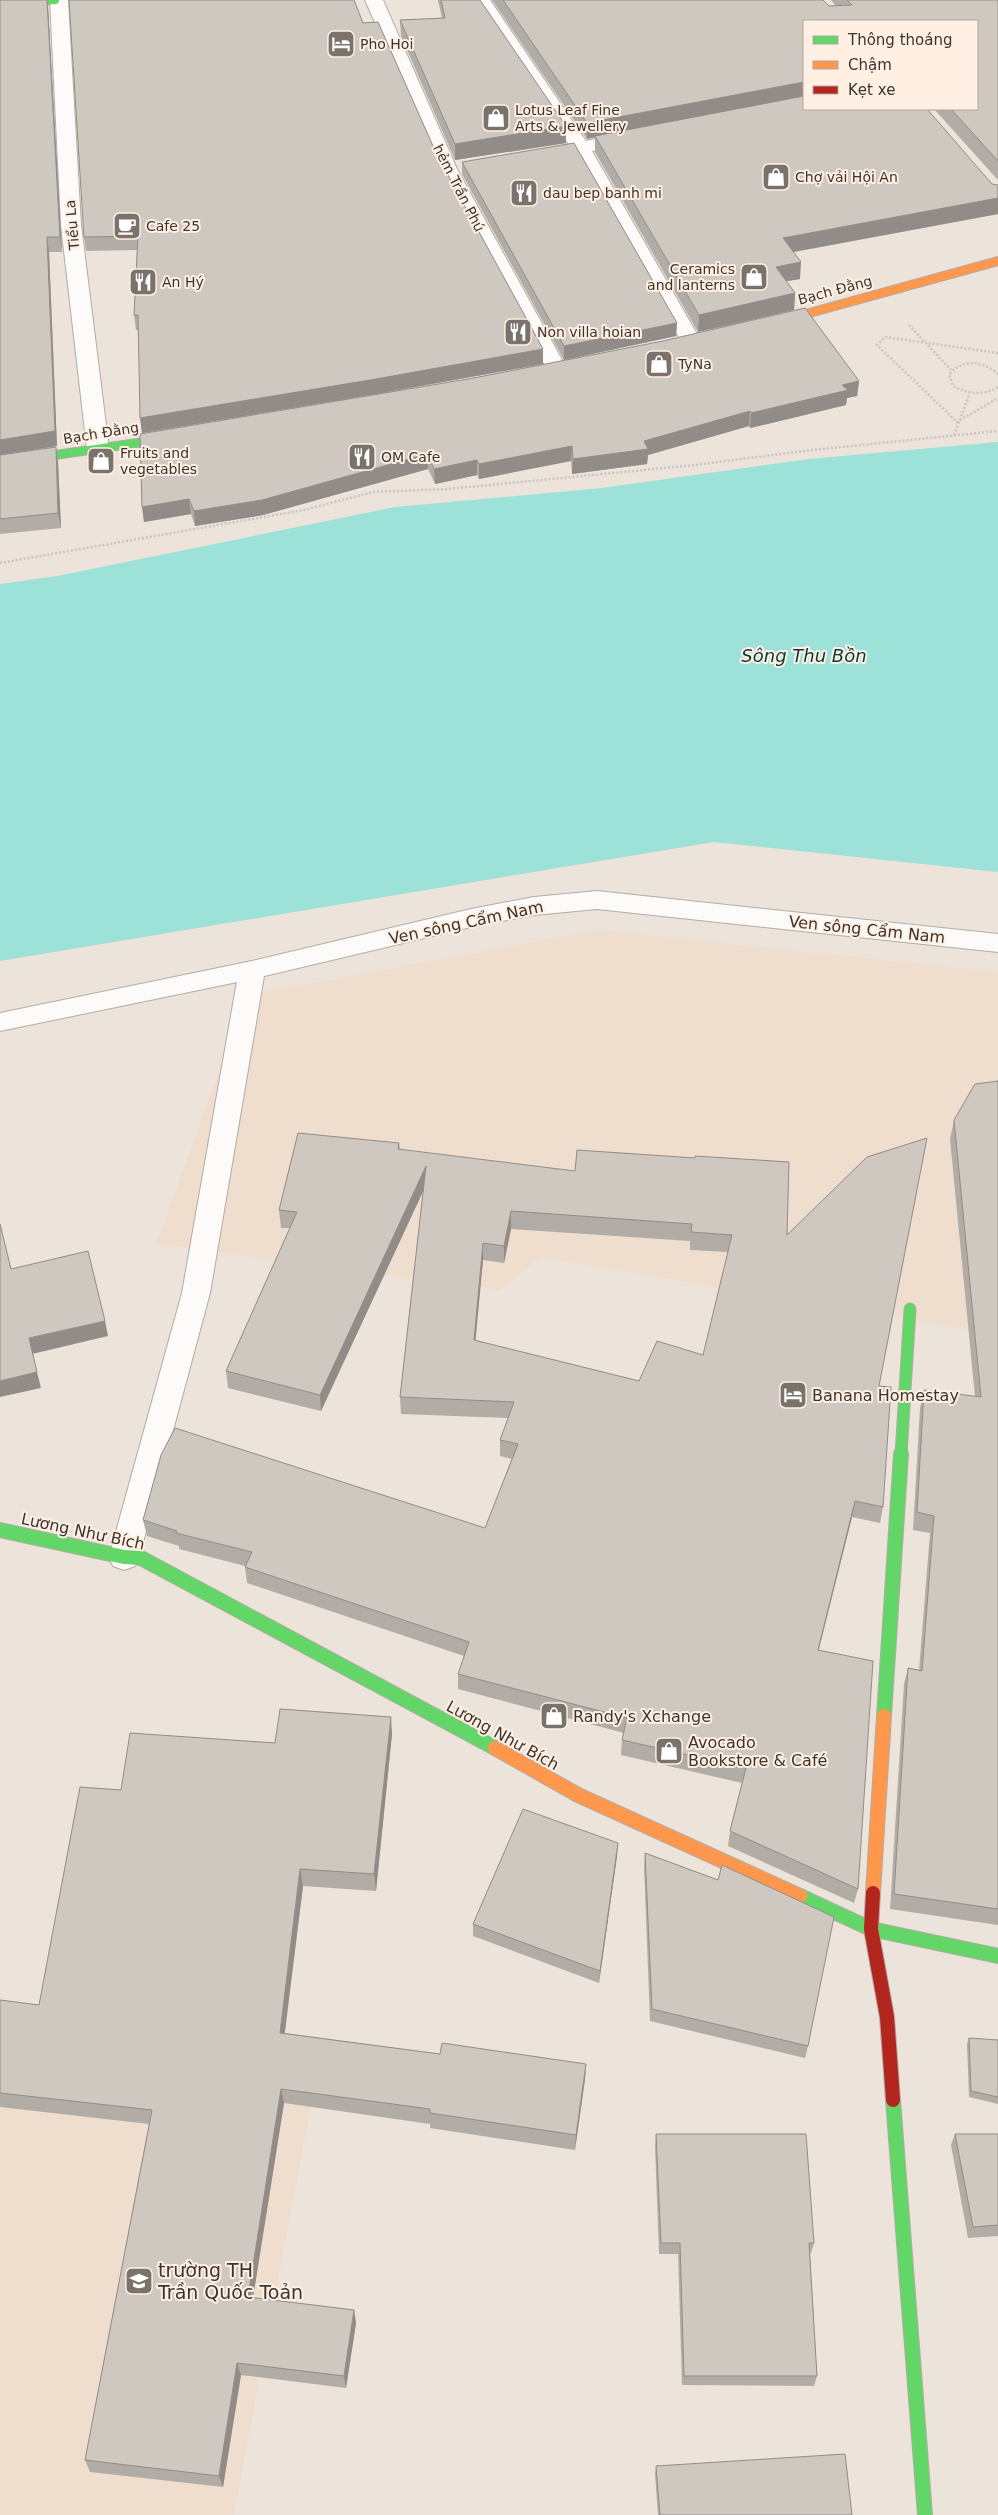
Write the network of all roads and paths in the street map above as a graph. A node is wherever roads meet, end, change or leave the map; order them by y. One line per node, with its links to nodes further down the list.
1 (54, 0): 5 (street)
2 (59, 0): 27 (street, Tiểu La)
3 (374, 0): 10 (street, hẻm Trần Phú)
4 (481, 0): 7 (street)
5 (0, 4)
6 (649, 135): 7 (street)
7 (581, 148): 8 (street); 14 (street)
8 (543, 154)
9 (467, 166): 10 (street)
10 (448, 170): 17 (street, hẻm Trần Phú)
11 (998, 261): 12 (street, Bạch Đằng)
12 (879, 294): 13 (street, Bạch Đằng); 15 (path)
13 (765, 325)
14 (691, 341)
15 (926, 344): 16 (path); 18 (path); 23 (path)
16 (998, 353)
17 (557, 369)
18 (951, 370): 19 (path); 21 (path)
19 (998, 372)
20 (998, 387): 21 (path)
21 (970, 393): 23 (path)
22 (998, 398): 23 (path)
23 (958, 422): 26 (path)
24 (998, 431): 26 (path)
25 (194, 434): 27 (street, Bạch Đằng)
26 (954, 435): 29 (path)
27 (98, 449): 28 (street, Bạch Đằng)
28 (0, 464)
29 (0, 563)
30 (998, 943): 31 (street, Ven sông Cẩm Nam)
31 (252, 970): 32 (street, Ven sông Cẩm Nam); 35 (street)
32 (0, 1022)
33 (910, 1310): 36 (street)
34 (0, 1530): 35 (street, Lương Như Bích)
35 (124, 1557): 36 (street, Lương Như Bích)
36 (871, 1929): 37 (street, Lương Như Bích); 38 (street)
37 (998, 1956)
38 (925, 2515)

